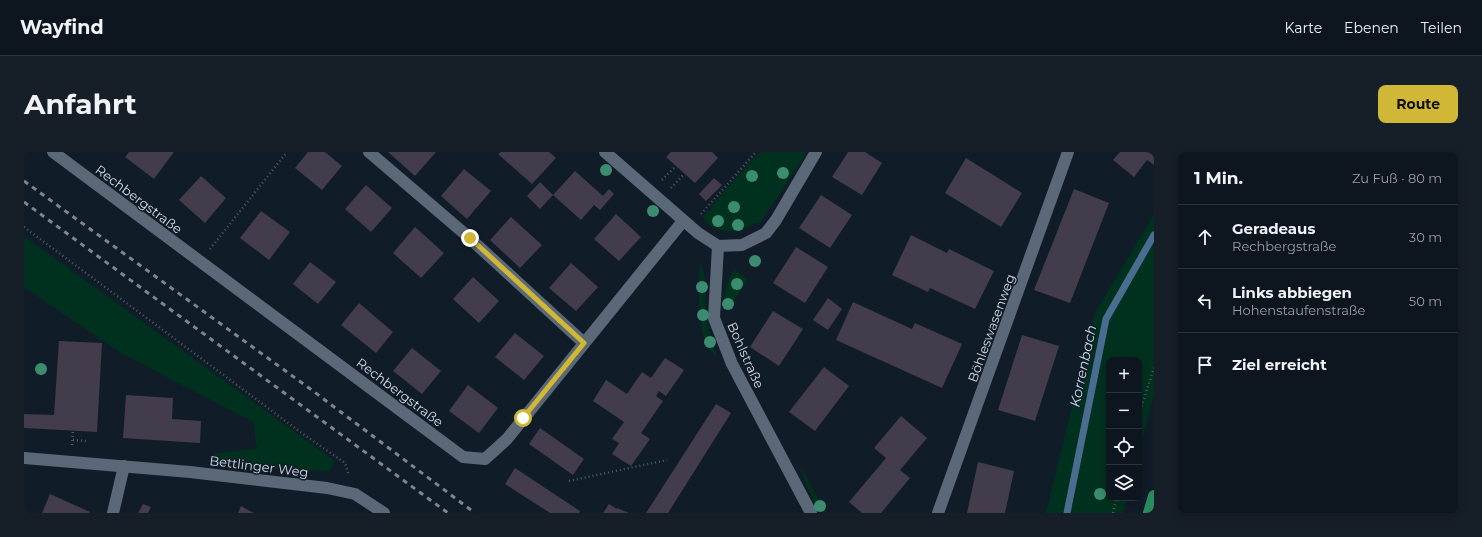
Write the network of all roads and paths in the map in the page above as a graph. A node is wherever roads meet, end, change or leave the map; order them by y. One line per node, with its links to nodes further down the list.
1 (53, 152): 12 (street, Rechbergstraße)
2 (287, 152): 12 (path)
3 (369, 152): 13 (street)
4 (605, 152): 9 (street)
5 (756, 152): 8 (path)
6 (816, 152): 11 (street)
7 (1068, 152): 28 (street, Böhleswasenweg)
8 (698, 217)
9 (683, 221): 11 (street); 13 (street, Rechbergstraße)
10 (24, 227): 22 (path)
11 (718, 246): 27 (street, Bohlstraße)
12 (200, 262): 13 (street, Rechbergstraße)
13 (584, 343)
14 (1154, 368): 15 (path)
15 (1142, 405)
16 (73, 430): 17 (path)
17 (86, 441)
18 (24, 458): 20 (street, Bettlinger Weg)
19 (667, 460): 21 (path)
20 (124, 466): 22 (street, Bettlinger Weg); 25 (street)
21 (568, 481)
22 (355, 494): 26 (street, Bettlinger Weg)
23 (1154, 496): 30 (main road)
24 (1116, 501): 29 (path)
25 (113, 513)
26 (384, 513)
27 (811, 513)
28 (938, 513)
29 (1113, 513)
30 (1149, 513)

